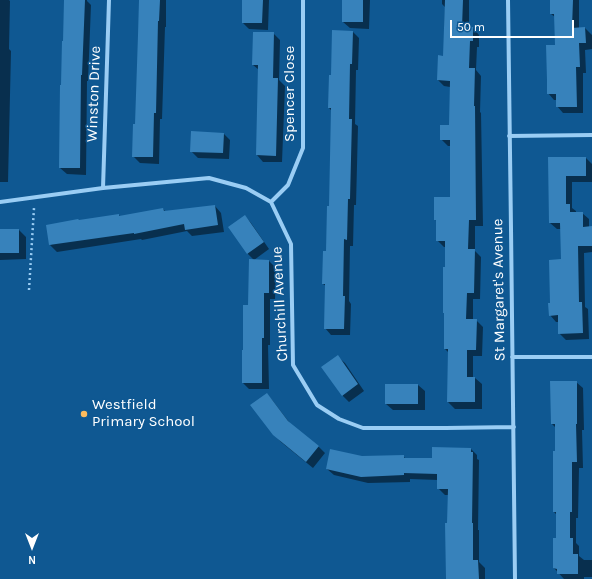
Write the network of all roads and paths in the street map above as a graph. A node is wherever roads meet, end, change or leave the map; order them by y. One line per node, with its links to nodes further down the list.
1 (109, 0): 6 (street, Winston Drive)
2 (303, 0): 9 (street, Spencer Close)
3 (508, 0): 5 (street, St Margaret's Avenue)
4 (592, 135): 5 (street)
5 (509, 136): 11 (street, St Margaret's Avenue)
6 (103, 188): 7 (street); 9 (street)
7 (35, 197): 8 (street); 10 (path)
8 (0, 202)
9 (271, 202): 13 (street, Churchill Avenue)
10 (30, 290)
11 (512, 357): 12 (street); 13 (street, St Margaret's Avenue)
12 (592, 357)
13 (514, 427): 14 (street, St Margaret's Avenue)
14 (515, 579)

